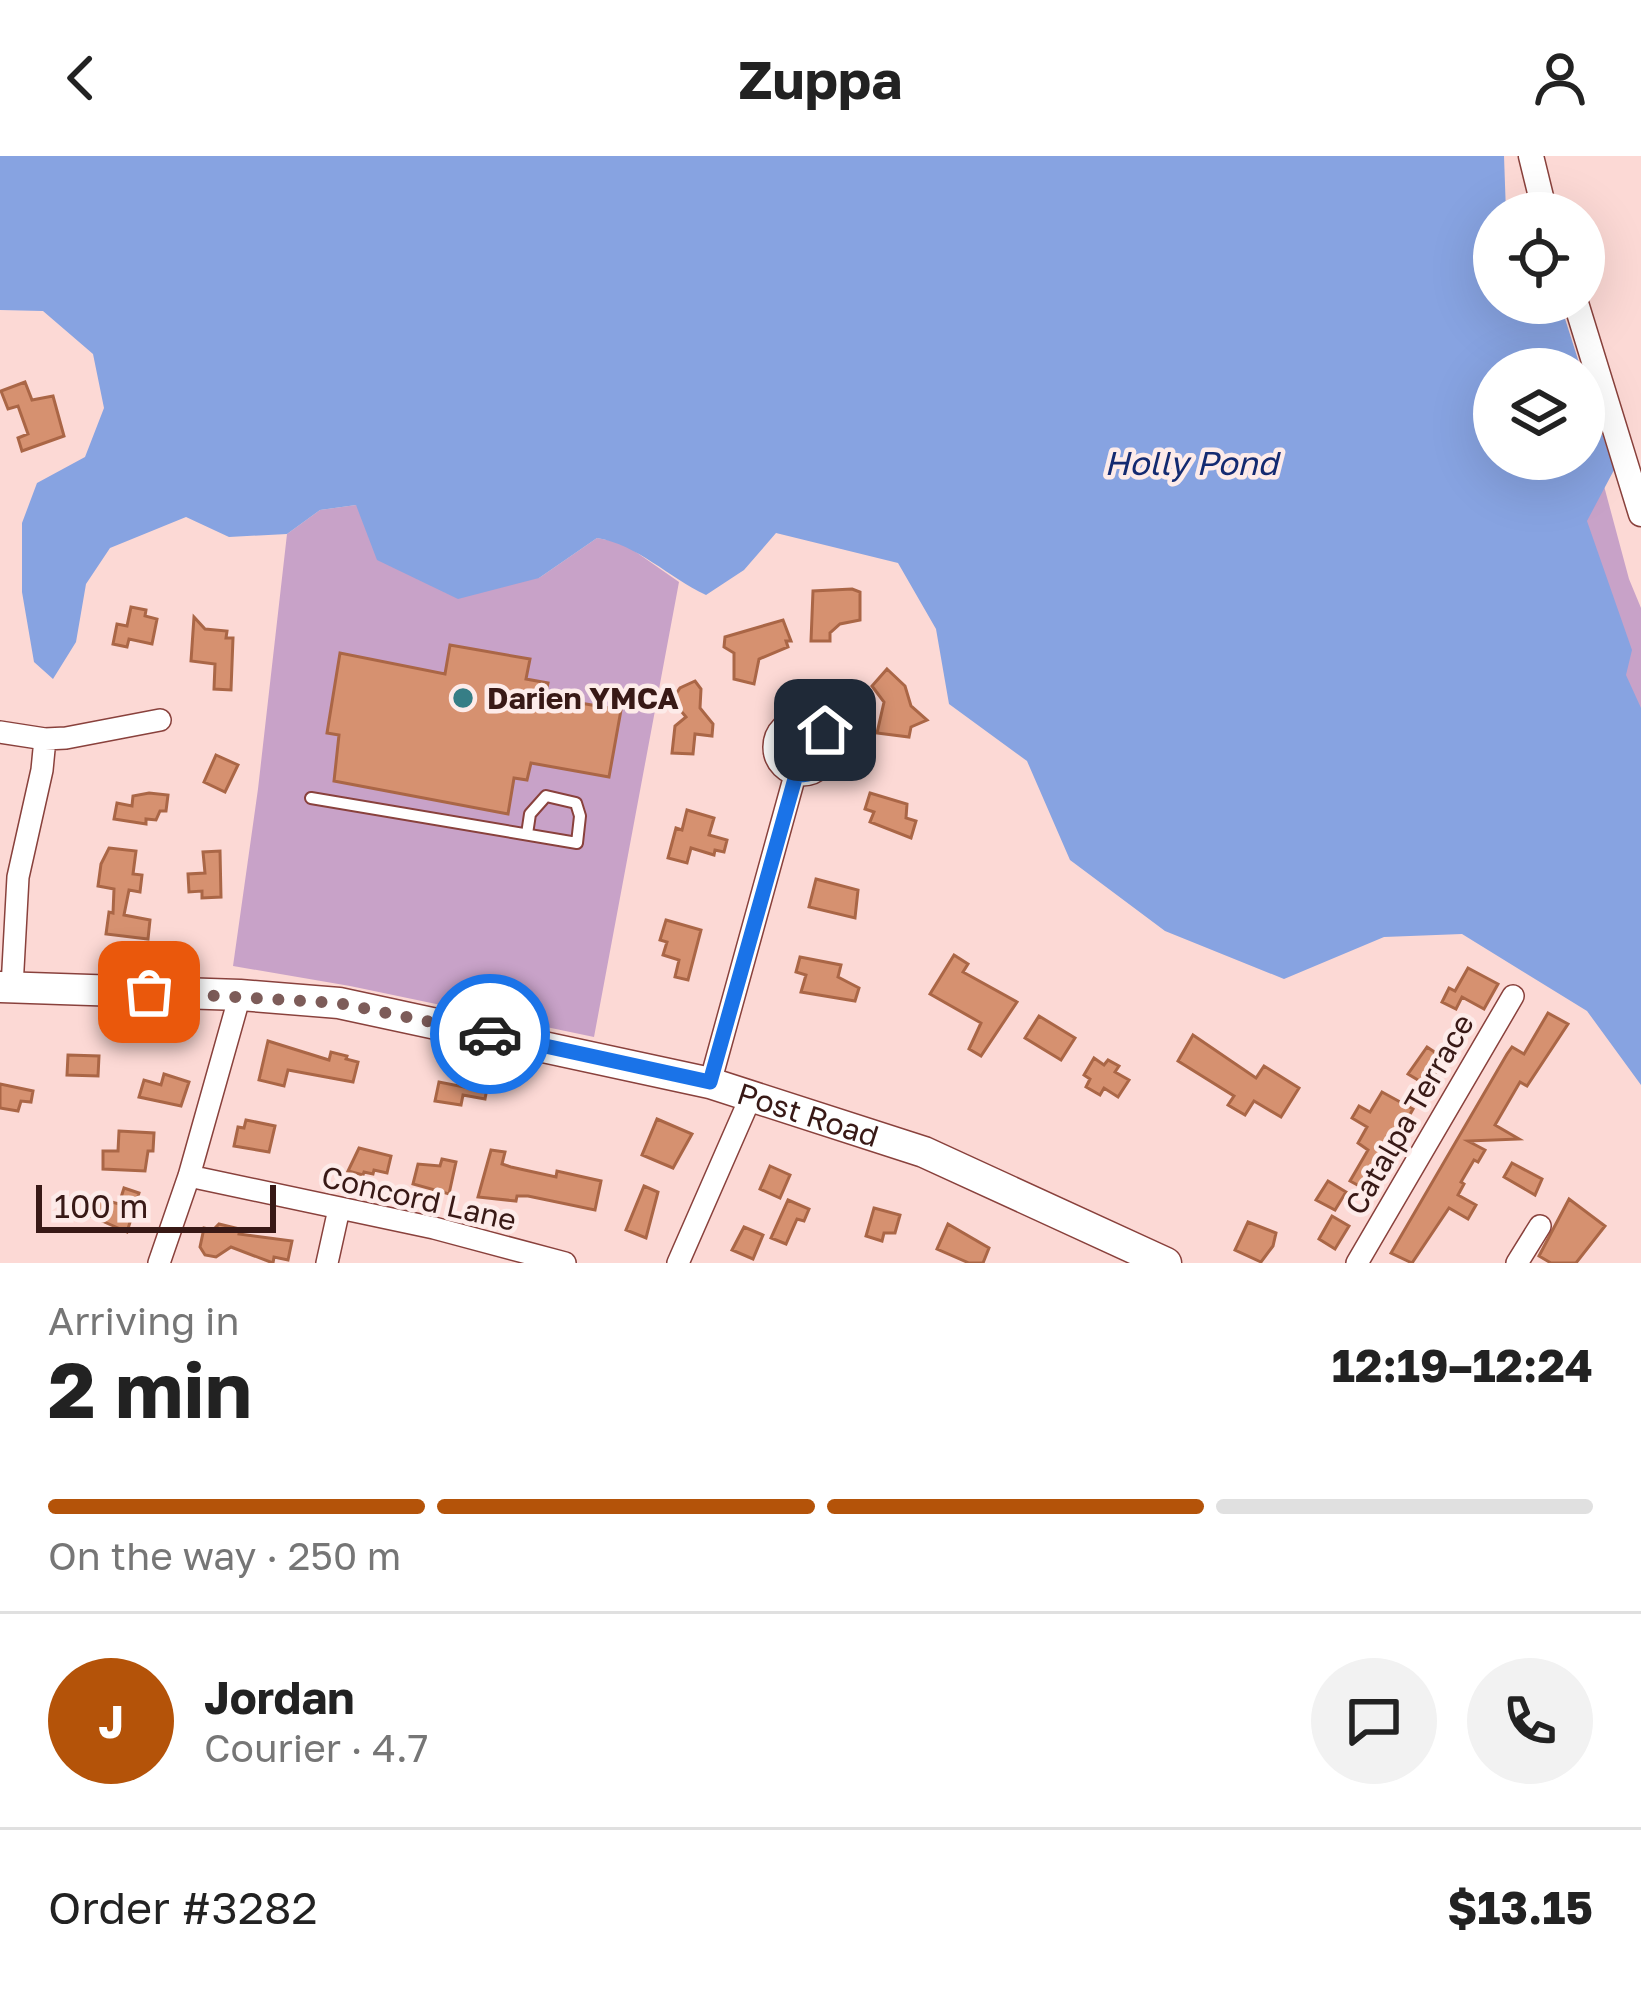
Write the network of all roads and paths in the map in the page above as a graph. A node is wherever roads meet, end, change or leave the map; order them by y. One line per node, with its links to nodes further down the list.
1 (1531, 156): 2 (street)
2 (1540, 192)
3 (1582, 324): 4 (street)
4 (1641, 514)
5 (160, 719): 7 (street)
6 (0, 732): 7 (street)
7 (45, 739): 11 (street)
8 (796, 775): 14 (street)
9 (311, 799): 10 (lane)
10 (527, 834): 10 (lane)
11 (6, 987): 12 (main road, Post Road)
12 (240, 995): 14 (main road, Post Road); 16 (street)
13 (1513, 996): 24 (street, Catalpa Terrace)
14 (710, 1082): 15 (main road, Post Road)
15 (752, 1094): 22 (street); 23 (main road, Post Road)
16 (189, 1176): 17 (street, Concord Lane); 19 (street)
17 (340, 1209): 20 (street); 21 (street, Concord Lane)
18 (1540, 1226): 25 (street)
19 (159, 1263)
20 (327, 1263)
21 (565, 1263)
22 (679, 1263)
23 (1166, 1263)
24 (1358, 1263)
25 (1517, 1263)

